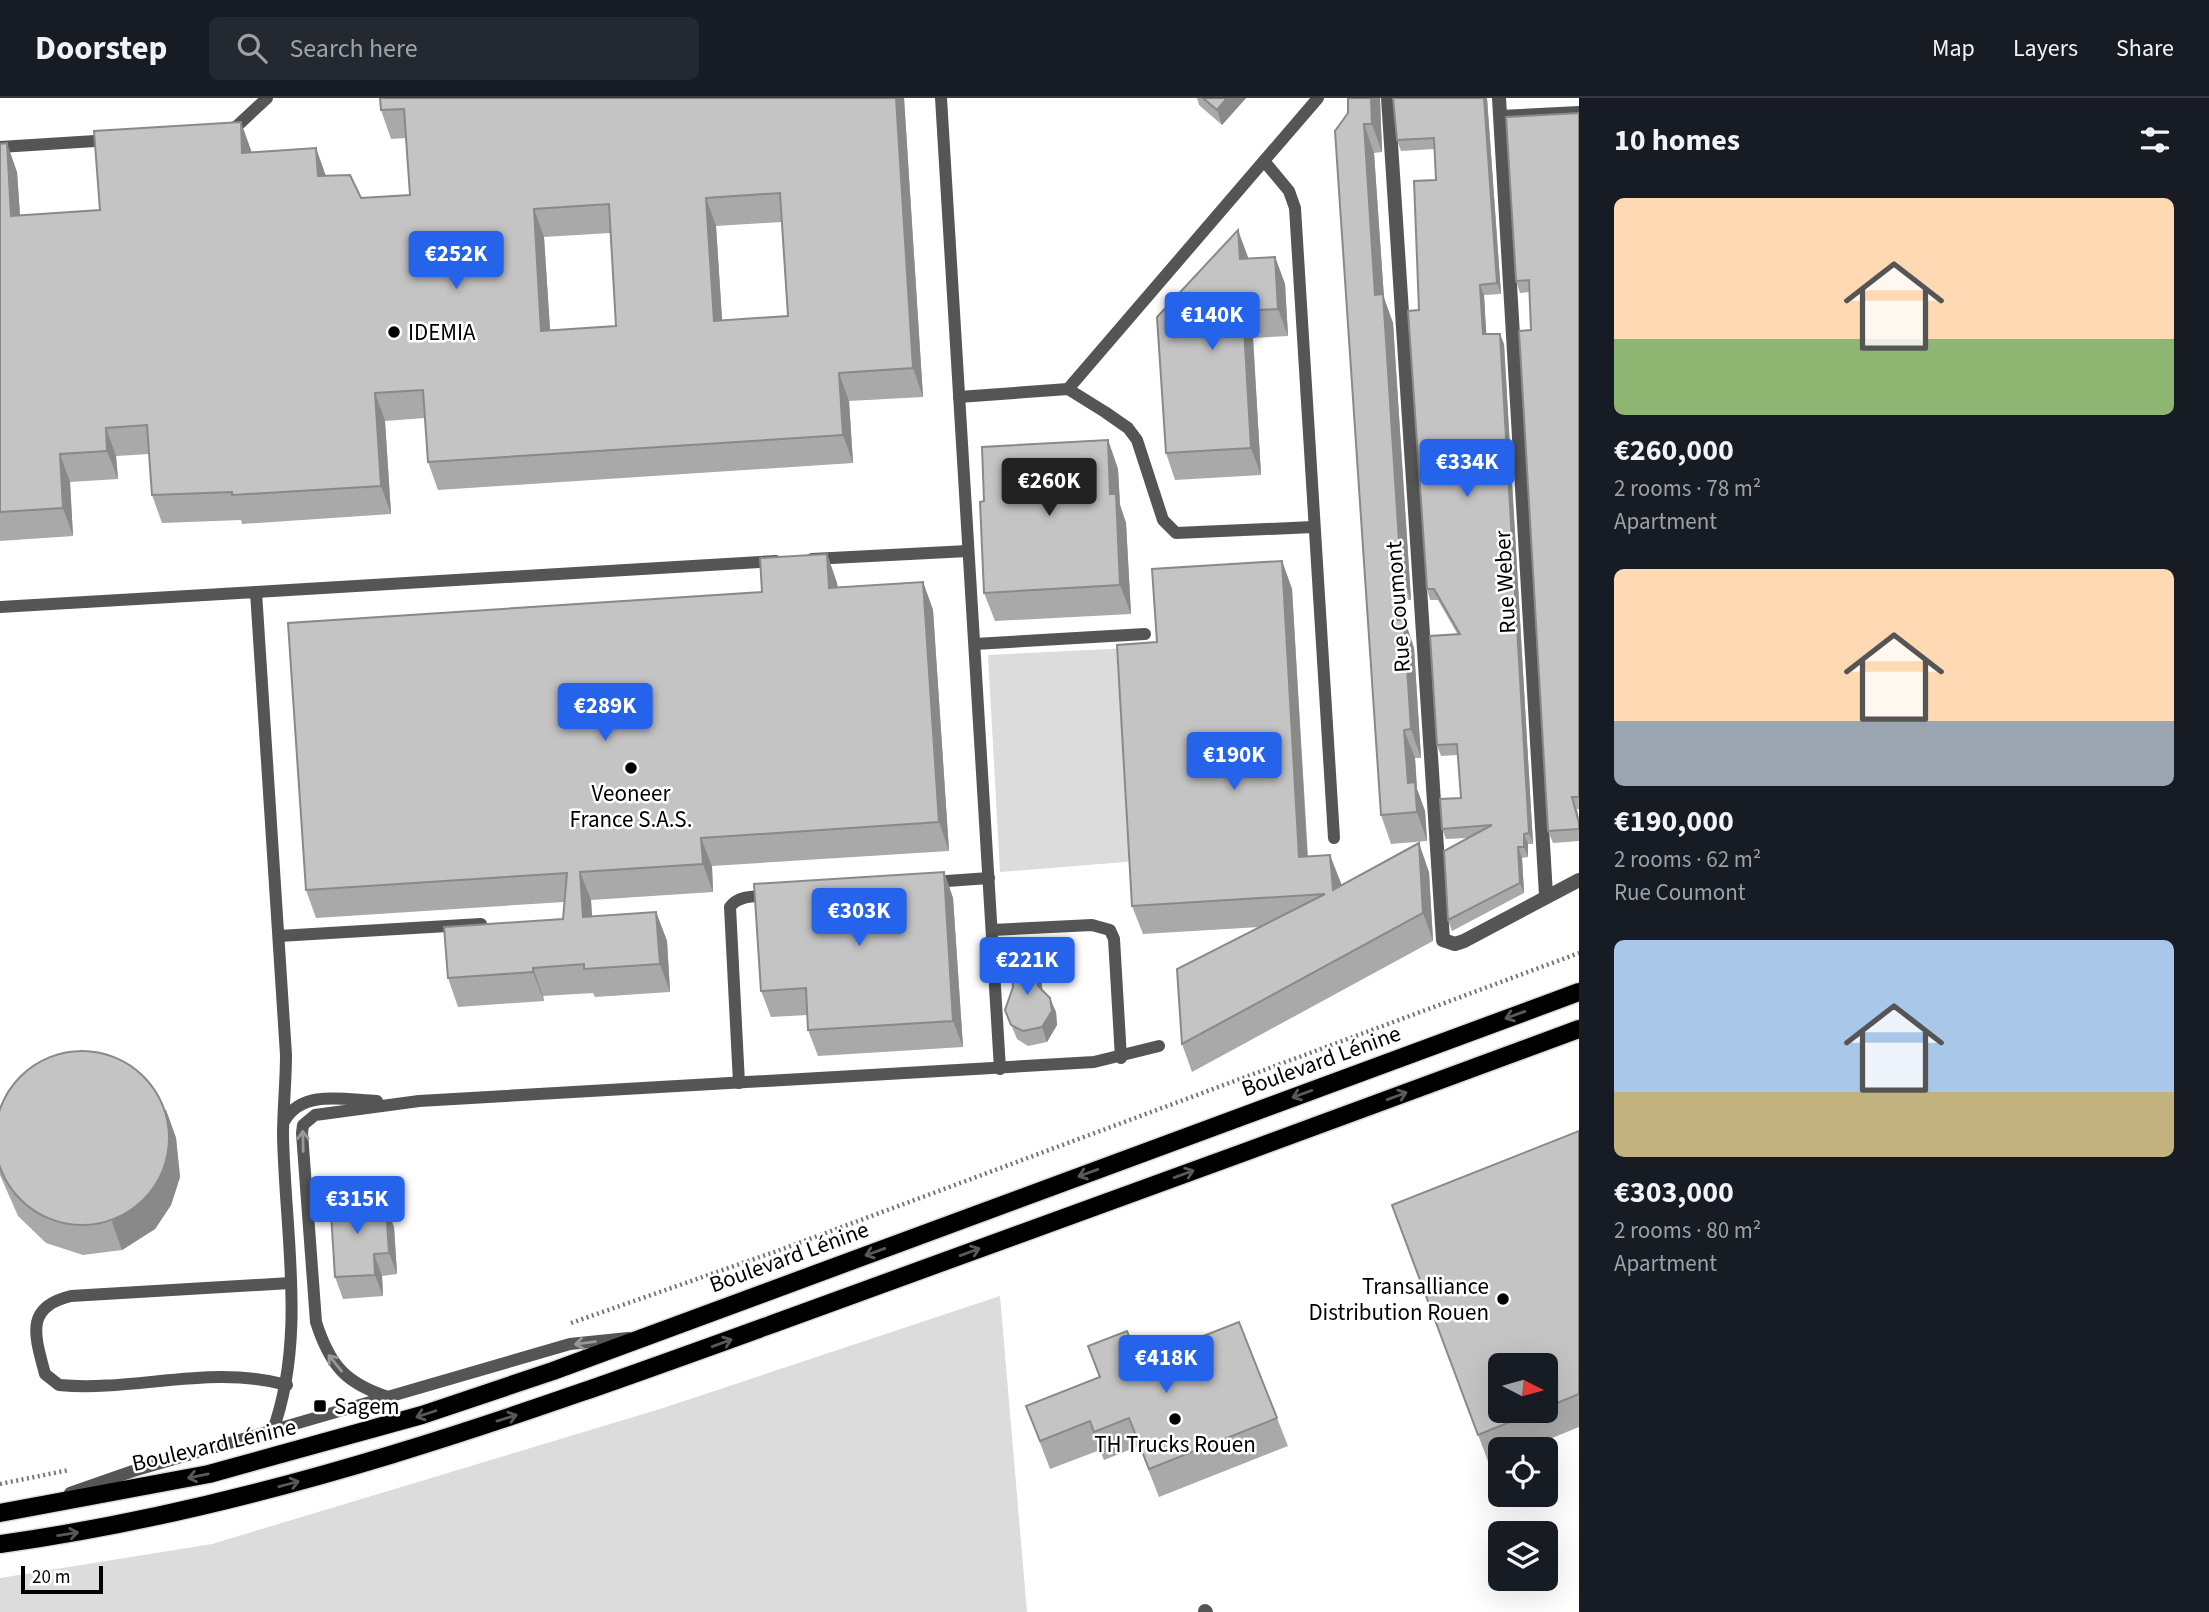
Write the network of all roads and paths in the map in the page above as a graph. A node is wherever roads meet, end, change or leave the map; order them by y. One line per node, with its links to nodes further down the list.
1 (267, 98): 8 (lane)
2 (941, 98): 13 (lane)
3 (1318, 98): 11 (lane)
4 (1388, 98): 25 (street, Rue Coumont)
5 (1499, 98): 7 (street, Rue Weber)
6 (1579, 112): 7 (lane)
7 (1500, 116): 25 (street, Rue Weber)
8 (207, 134)
9 (124, 139): 10 (lane)
10 (0, 147)
11 (1264, 161): 12 (lane); 14 (lane)
12 (1069, 390): 13 (lane); 14 (lane)
13 (959, 397): 15 (lane)
14 (1313, 527): 20 (lane)
15 (968, 551): 16 (lane); 19 (lane)
16 (256, 592): 17 (lane); 28 (lane)
17 (0, 607)
18 (1146, 634): 19 (lane)
19 (975, 644): 21 (lane)
20 (1334, 838)
21 (989, 878): 23 (lane); 27 (lane)
22 (1579, 880): 25 (street)
23 (921, 883)
24 (786, 894): 35 (lane)
25 (1546, 895)
26 (489, 924): 28 (lane)
27 (992, 930): 33 (lane); 34 (lane)
28 (279, 936): 37 (lane)
29 (1579, 953): 39 (path)
30 (1579, 992): 40 (main road, Boulevard Lénine, one-way to 40)
31 (1579, 1029): 48 (main road, one-way to 31)
32 (1159, 1046): 33 (lane)
33 (1121, 1058): 34 (lane)
34 (1000, 1069): 35 (lane)
35 (739, 1083): 36 (lane)
36 (409, 1102): 37 (lane); 42 (lane, one-way to 36)
37 (285, 1120): 38 (lane)
38 (290, 1283): 41 (lane); 41 (lane)
39 (566, 1325)
40 (652, 1335): 42 (lane, one-way to 42); 46 (main road, Boulevard Lénine, one-way to 46)
41 (287, 1385): 43 (lane)
42 (391, 1398): 43 (lane)
43 (272, 1433): 46 (lane)
44 (81, 1467): 45 (path)
45 (0, 1484)
46 (25, 1509): 47 (main road, Boulevard Lénine)
47 (0, 1513)
48 (0, 1544)

